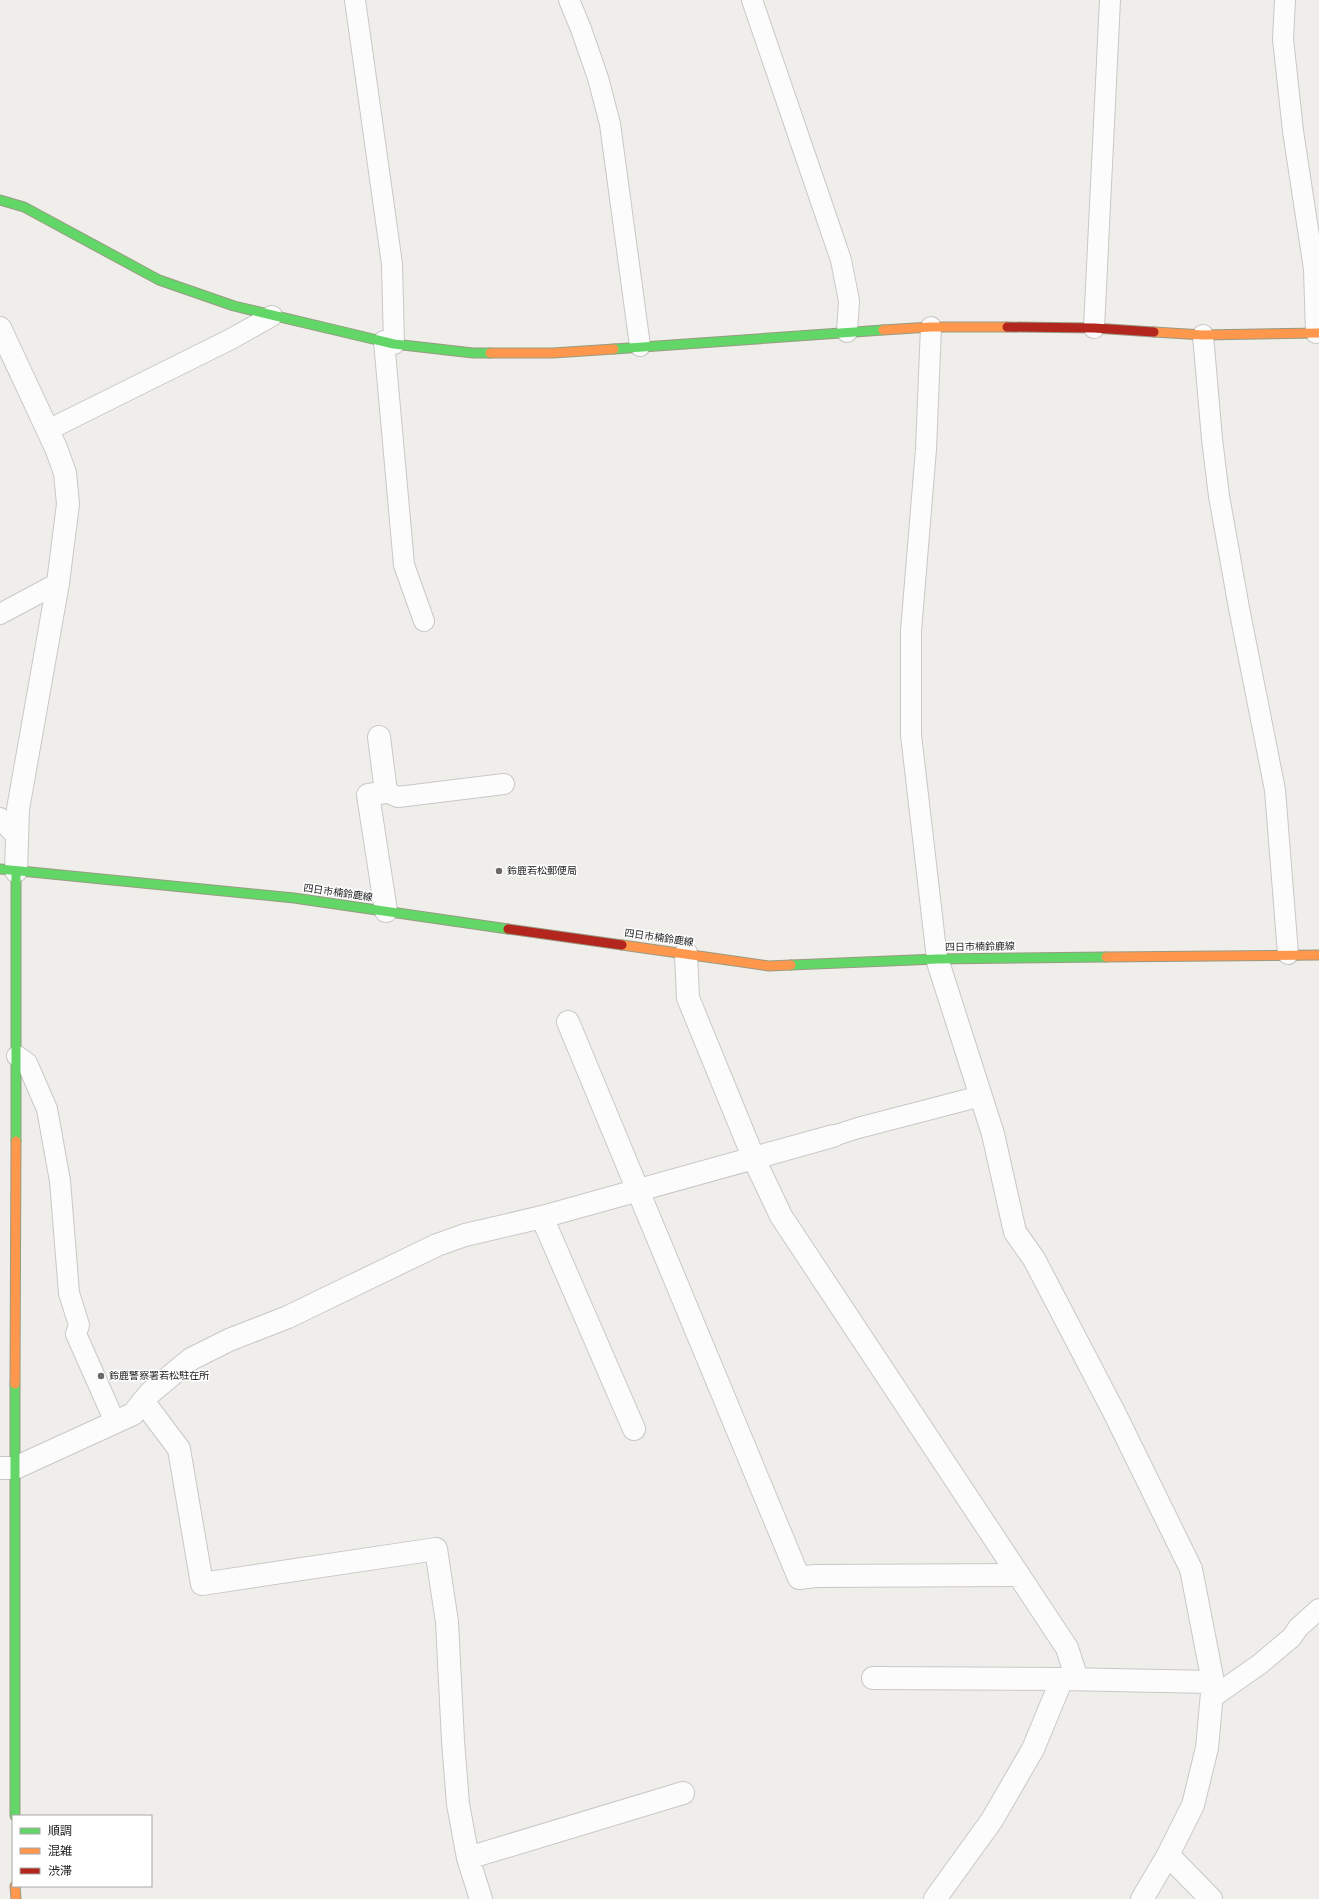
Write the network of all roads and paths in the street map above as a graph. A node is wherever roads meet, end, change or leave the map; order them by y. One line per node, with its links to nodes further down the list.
1 (355, 0): 14 (lane)
2 (569, 0): 15 (lane)
3 (752, 0): 11 (lane)
4 (1110, 0): 10 (lane)
5 (1286, 0): 12 (lane)
6 (0, 200): 7 (main road)
7 (272, 316): 14 (main road); 16 (lane)
8 (0, 328): 16 (street)
9 (931, 328): 10 (main road); 11 (main road); 30 (lane)
10 (1094, 328): 13 (main road)
11 (847, 332): 15 (main road)
12 (1318, 333): 13 (main road)
13 (1203, 335): 28 (lane)
14 (389, 342): 15 (main road); 19 (lane)
15 (640, 346)
16 (48, 430): 17 (street)
17 (58, 583): 18 (lane); 24 (street)
18 (0, 614)
19 (424, 620)
20 (379, 737): 22 (street)
21 (504, 784): 22 (lane)
22 (386, 792): 26 (street)
23 (0, 818): 24 (lane)
24 (18, 838): 25 (street)
25 (8, 870): 26 (main road, 四日市楠鈴鹿線); 32 (main road)
26 (386, 911): 27 (main road, 四日市楠鈴鹿線)
27 (686, 953): 30 (main road, 四日市楠鈴鹿線); 35 (street)
28 (1288, 954): 29 (main road, 四日市楠鈴鹿線); 30 (main road, 四日市楠鈴鹿線)
29 (1319, 955)
30 (937, 959): 33 (street)
31 (568, 1022): 36 (street)
32 (17, 1056): 39 (lane); 41 (main road)
33 (981, 1096): 34 (lane); 46 (street)
34 (833, 1136): 35 (street)
35 (754, 1159): 36 (street); 42 (street)
36 (638, 1190): 37 (street); 42 (street)
37 (542, 1217): 38 (street); 40 (street)
38 (143, 1401): 39 (street); 50 (street)
39 (115, 1422): 41 (street)
40 (634, 1429)
41 (7, 1468): 48 (main road)
42 (1019, 1574): 45 (street)
43 (1319, 1609): 46 (lane)
44 (873, 1678): 45 (street)
45 (1070, 1679): 46 (street); 54 (street)
46 (1213, 1690): 49 (street)
47 (683, 1793): 50 (street)
48 (15, 1815)
49 (1168, 1855): 55 (street); 56 (street)
50 (468, 1858): 53 (street)
51 (15, 1887): 52 (main road)
52 (16, 1899)
53 (481, 1899)
54 (935, 1899)
55 (1142, 1899)
56 (1211, 1899)

